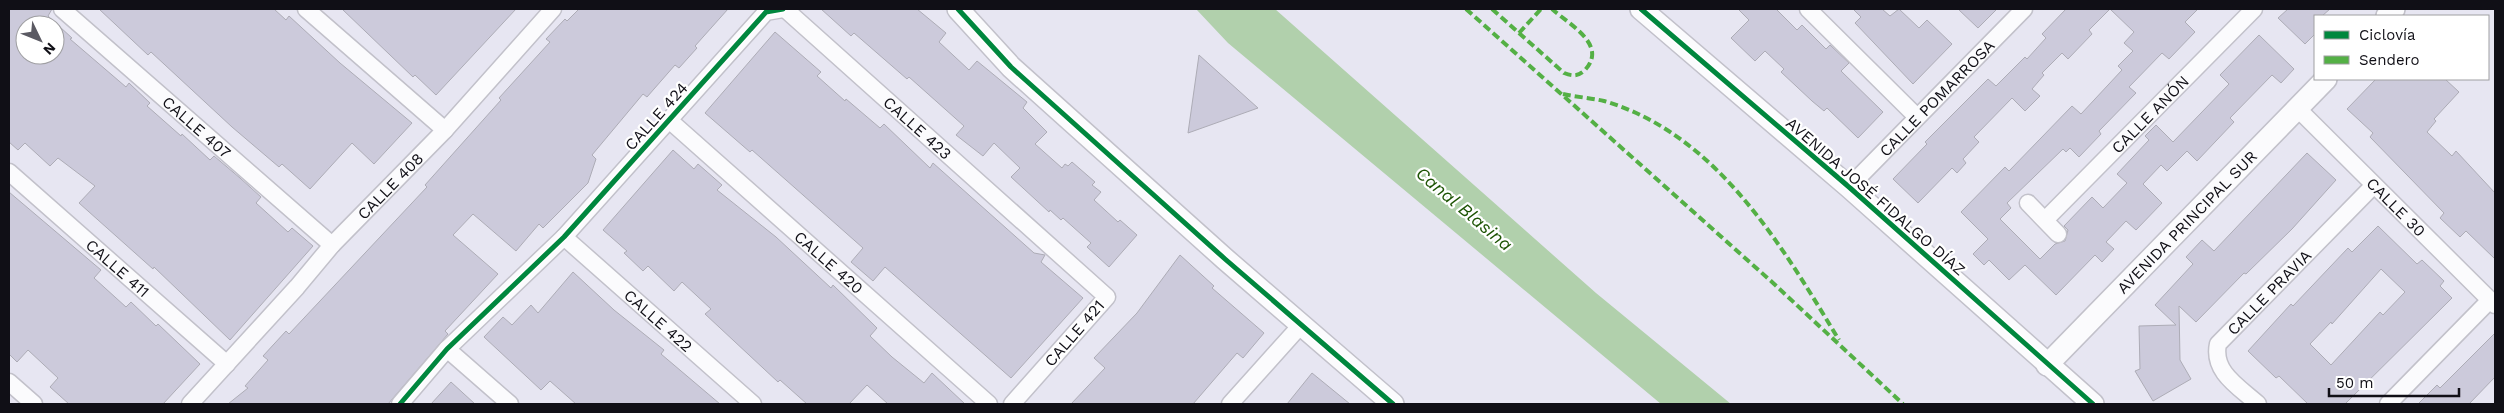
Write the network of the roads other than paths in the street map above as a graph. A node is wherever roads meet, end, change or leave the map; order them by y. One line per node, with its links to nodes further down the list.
1 (62, 9): 23 (street, CALLE 407)
2 (306, 9): 15 (street)
3 (784, 9): 10 (street, CALLE 423); 24 (street, CALLE 423)
4 (958, 9): 26 (street)
5 (1641, 9): 18 (street, AVENIDA JOSÉ FIDALGO DÍAZ)
6 (1808, 9): 13 (street)
7 (2024, 9): 13 (street, CALLE POMARROSA)
8 (2254, 9): 20 (street, CALLE ANÓN)
9 (548, 11): 15 (street, CALLE 408)
10 (766, 12): 14 (street, CALLE 424)
11 (2325, 80): 12 (street, AVENIDA PRINCIPAL SUR)
12 (2297, 108): 17 (street, CALLE 30); 29 (street, AVENIDA PRINCIPAL SUR)
13 (1916, 116): 18 (street, CALLE POMARROSA)
14 (669, 120): 22 (street, CALLE 424); 36 (street, CALLE 420)
15 (445, 130): 23 (street, CALLE 408)
16 (9, 172): 28 (street, CALLE 411)
17 (2374, 184): 25 (street, CALLE 30); 41 (street, CALLE PRAVIA)
18 (1849, 187): 29 (street, AVENIDA JOSÉ FIDALGO DÍAZ)
19 (2028, 203): 20 (street)
20 (2045, 220): 21 (street)
21 (2058, 234)
22 (564, 237): 27 (street, CALLE 424); 35 (street, CALLE 422)
23 (332, 245): 28 (street, CALLE 408)
24 (1050, 247): 37 (street, CALLE 421)
25 (2493, 303): 42 (street)
26 (1301, 325): 38 (street); 39 (street)
27 (448, 349): 33 (street, CALLE 424); 34 (street)
28 (227, 364): 32 (street, CALLE 408)
29 (2047, 365): 40 (street, AVENIDA JOSÉ FIDALGO DÍAZ)
30 (9, 382): 31 (street)
31 (34, 404)
32 (190, 404)
33 (400, 404)
34 (510, 404)
35 (753, 404)
36 (989, 404)
37 (1012, 404)
38 (1230, 404)
39 (1393, 404)
40 (2093, 404)
41 (2258, 404)
42 (2388, 404)

